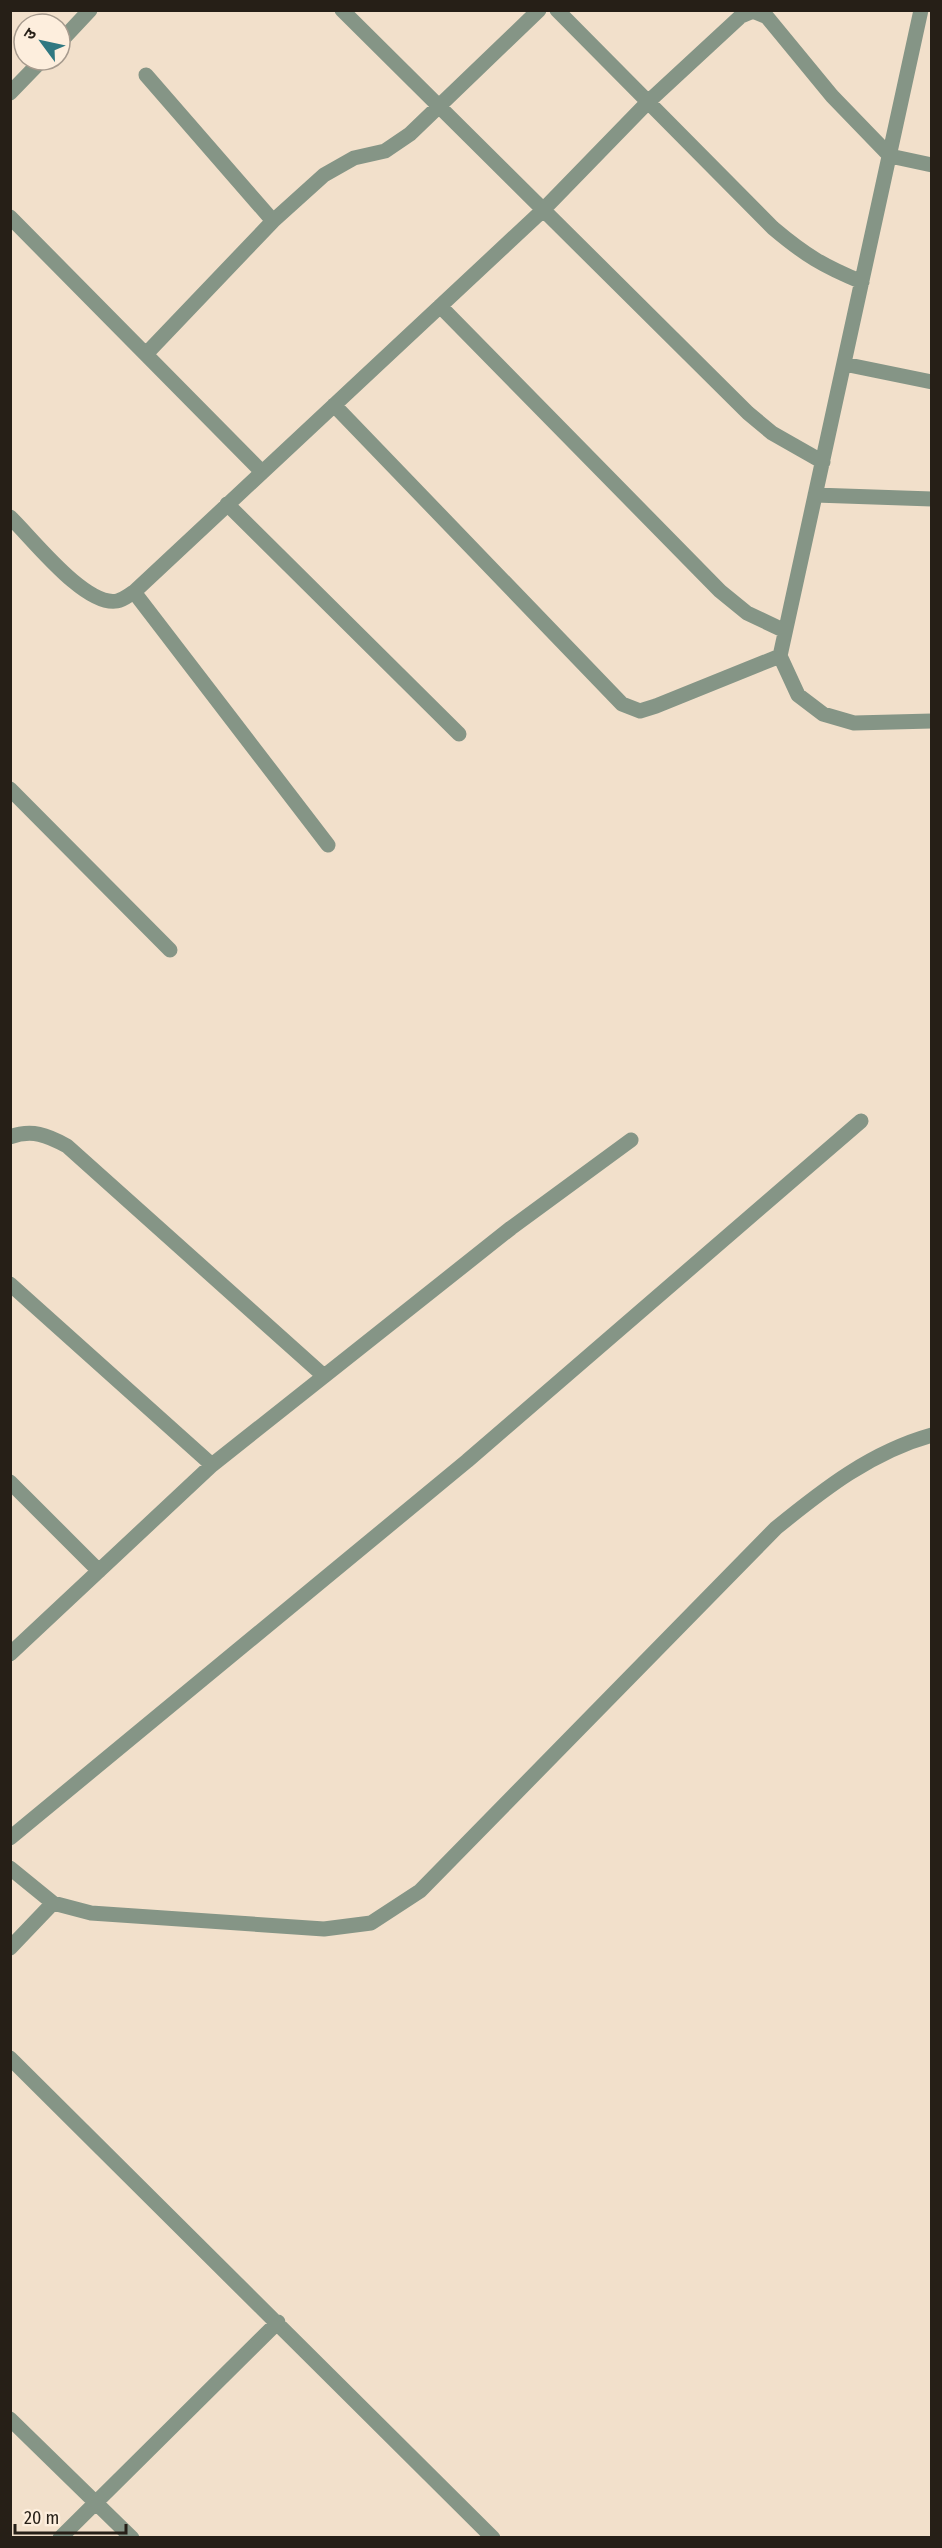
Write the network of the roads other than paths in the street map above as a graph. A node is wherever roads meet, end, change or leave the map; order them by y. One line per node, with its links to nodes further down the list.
1 (90, 10): 6 (street)
2 (342, 10): 11 (street)
3 (539, 10): 11 (street)
4 (557, 10): 10 (street)
5 (921, 10): 12 (street)
6 (72, 29)
7 (30, 72): 9 (street)
8 (146, 75): 16 (street)
9 (10, 93)
10 (648, 102): 12 (street); 14 (street); 17 (street)
11 (439, 108): 14 (street); 16 (street)
12 (890, 156): 13 (street); 17 (street)
13 (932, 165)
14 (542, 211): 18 (street); 23 (street)
15 (10, 217): 19 (street)
16 (273, 221): 19 (street)
17 (862, 282): 20 (street)
18 (440, 306): 22 (street); 30 (street)
19 (146, 354): 24 (street)
20 (844, 364): 21 (street); 23 (street)
21 (932, 382)
22 (334, 405): 24 (street); 31 (street)
23 (823, 462): 25 (street)
24 (262, 472): 27 (street)
25 (815, 495): 26 (street); 30 (street)
26 (932, 499)
27 (227, 504): 29 (street); 33 (street)
28 (10, 516): 29 (street)
29 (134, 592): 35 (street)
30 (785, 631): 31 (street)
31 (780, 656): 32 (street)
32 (932, 721)
33 (459, 734)
34 (10, 789): 36 (street)
35 (328, 845)
36 (170, 950)
37 (861, 1121): 47 (street)
38 (10, 1137): 41 (street)
39 (631, 1140): 41 (street)
40 (10, 1284): 43 (street)
41 (324, 1376): 43 (street)
42 (932, 1435): 49 (street)
43 (212, 1465): 45 (street)
44 (10, 1482): 45 (street)
45 (99, 1570): 46 (street)
46 (10, 1654)
47 (10, 1838)
48 (10, 1868): 49 (street)
49 (53, 1903): 50 (street)
50 (10, 1948)
51 (10, 2058): 52 (street)
52 (278, 2322): 54 (street); 57 (street)
53 (10, 2419): 54 (street)
54 (96, 2502): 55 (street); 56 (street)
55 (60, 2538)
56 (132, 2538)
57 (493, 2538)

